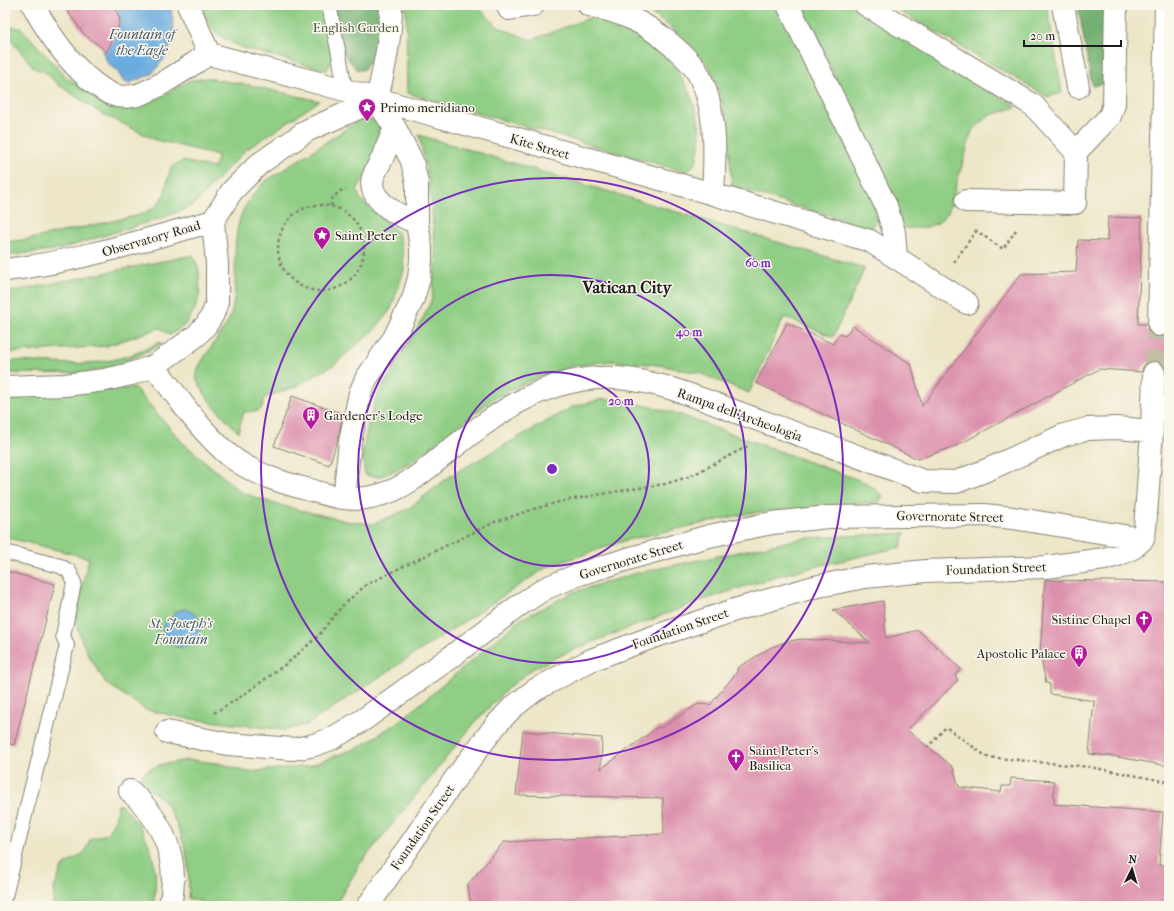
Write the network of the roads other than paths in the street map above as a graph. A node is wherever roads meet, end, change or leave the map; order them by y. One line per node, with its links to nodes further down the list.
1 (33, 5): 13 (street)
2 (188, 5): 13 (street)
3 (329, 5): 15 (lane)
4 (391, 5): 16 (street)
5 (533, 5): 12 (street)
6 (589, 5): 19 (street)
7 (788, 5): 23 (street)
8 (866, 5): 18 (street)
9 (1063, 5): 14 (street)
10 (1116, 5): 18 (street)
11 (1166, 5): 26 (street)
12 (509, 9)
13 (210, 54): 15 (street, Kite Street)
14 (1078, 87)
15 (345, 90): 16 (street, Kite Street)
16 (377, 100): 17 (street); 19 (street, Kite Street); 21 (street)
17 (395, 128): 22 (street); 22 (street)
18 (1076, 152): 20 (street)
19 (713, 194): 23 (street, Kite Street)
20 (966, 201)
21 (213, 221): 24 (street, Observatory Road); 27 (street, Observatory Road)
22 (417, 224): 31 (street)
23 (896, 257): 25 (street, Kite Street)
24 (5, 270)
25 (967, 303)
26 (1159, 324)
27 (154, 366): 29 (street, Observatory Road); 31 (street, Rampa dell'Archeologia)
28 (1154, 373): 30 (street)
29 (5, 387)
30 (1152, 431): 31 (street, Rampa dell'Archeologia); 32 (street)
31 (344, 498)
32 (1143, 539): 34 (street, Governorate Street); 38 (street, Foundation Street)
33 (5, 552): 36 (lane)
34 (177, 734)
35 (130, 791): 37 (street)
36 (5, 896)
37 (170, 906)
38 (368, 906)

